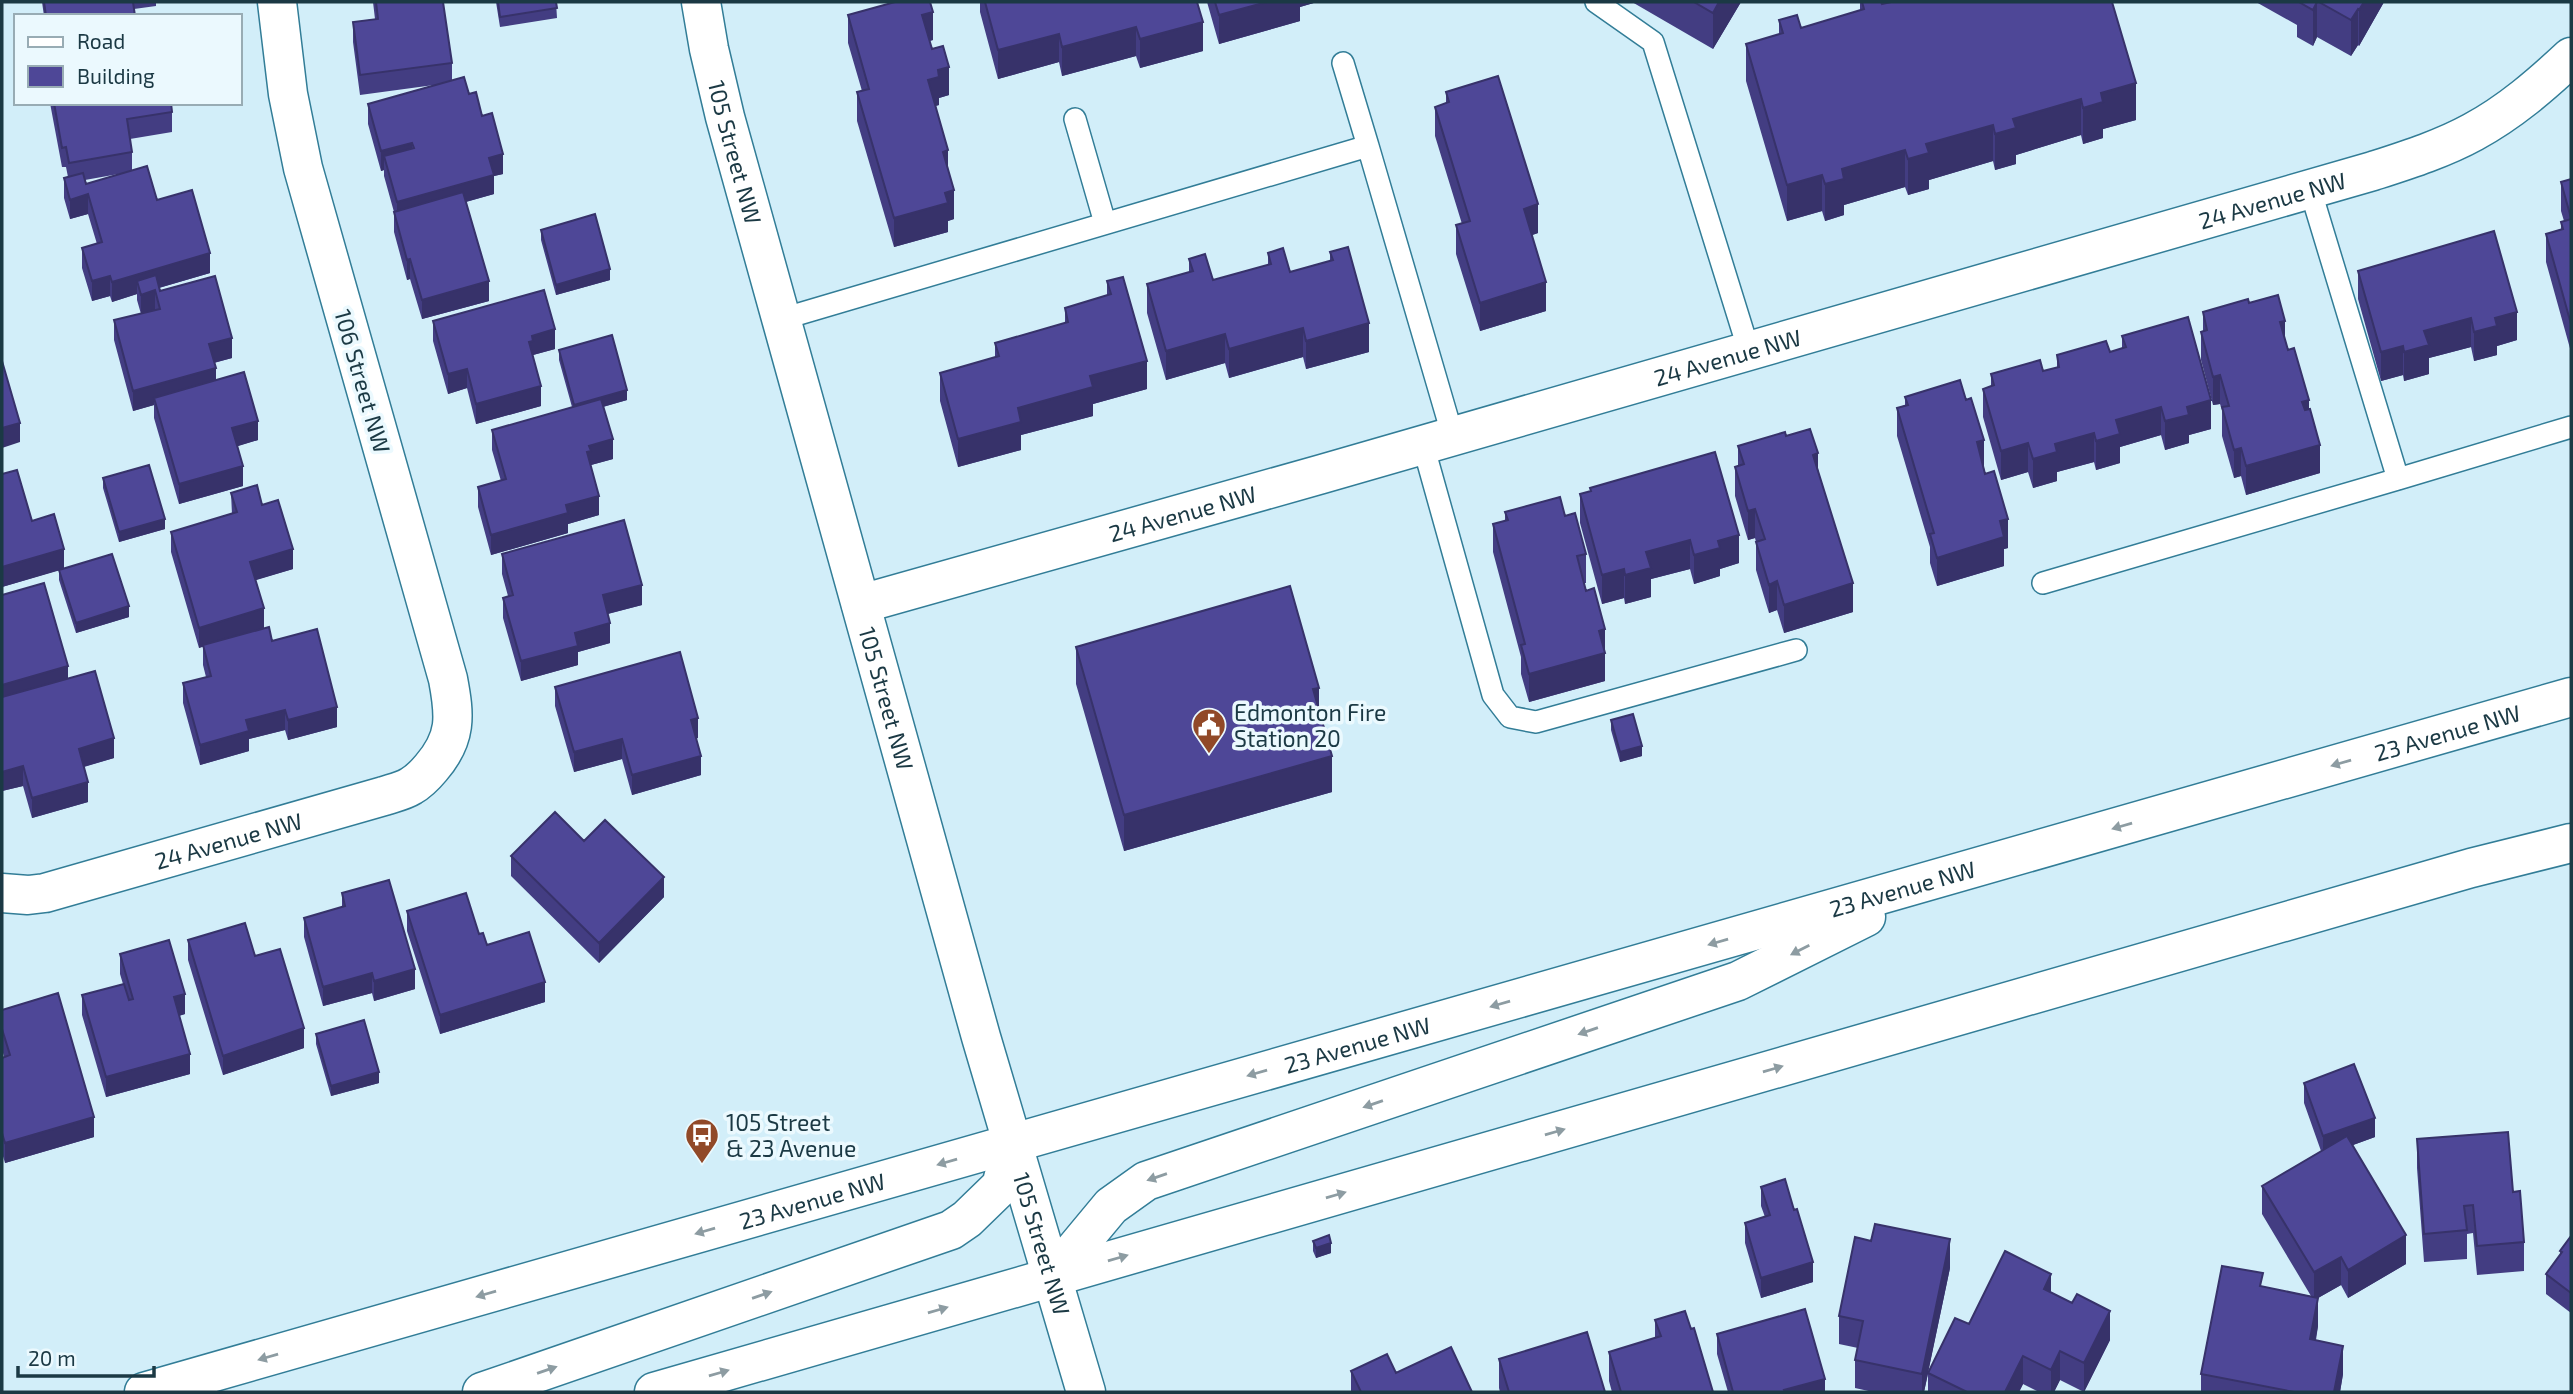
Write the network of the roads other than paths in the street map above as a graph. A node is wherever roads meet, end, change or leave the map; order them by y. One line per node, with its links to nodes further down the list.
1 (277, 2): 19 (main road, 106 Street NW)
2 (701, 2): 10 (main road, 105 Street NW)
3 (1596, 2): 11 (lane)
4 (2571, 57): 8 (main road, 24 Avenue NW)
5 (1343, 63): 7 (lane)
6 (1075, 119): 9 (lane)
7 (1368, 146): 9 (lane); 13 (lane)
8 (2310, 189): 11 (main road, 24 Avenue NW); 14 (lane)
9 (1105, 223): 10 (lane)
10 (782, 318): 16 (main road, 105 Street NW)
11 (1749, 351): 13 (main road, 24 Avenue NW)
12 (2571, 427): 14 (lane)
13 (1438, 441): 16 (main road, 24 Avenue NW); 17 (lane)
14 (2398, 479): 15 (lane)
15 (2043, 583)
16 (861, 604): 23 (main road, 105 Street NW)
17 (1796, 650)
18 (2571, 697): 21 (main road, 23 Avenue NW, one-way to 21)
19 (442, 755): 22 (main road, 24 Avenue NW)
20 (2571, 843): 24 (main road, one-way to 20)
21 (1949, 876): 23 (main road, 23 Avenue NW, one-way to 23); 24 (main road, one-way to 24)
22 (2, 893)
23 (1013, 1142): 24 (main road, 105 Street NW); 25 (main road, 23 Avenue NW, one-way to 25); 26 (main road, one-way to 23)
24 (1052, 1277): 27 (main road, one-way to 24); 28 (main road, 105 Street NW)
25 (144, 1392)
26 (482, 1392)
27 (654, 1392)
28 (1086, 1392)

